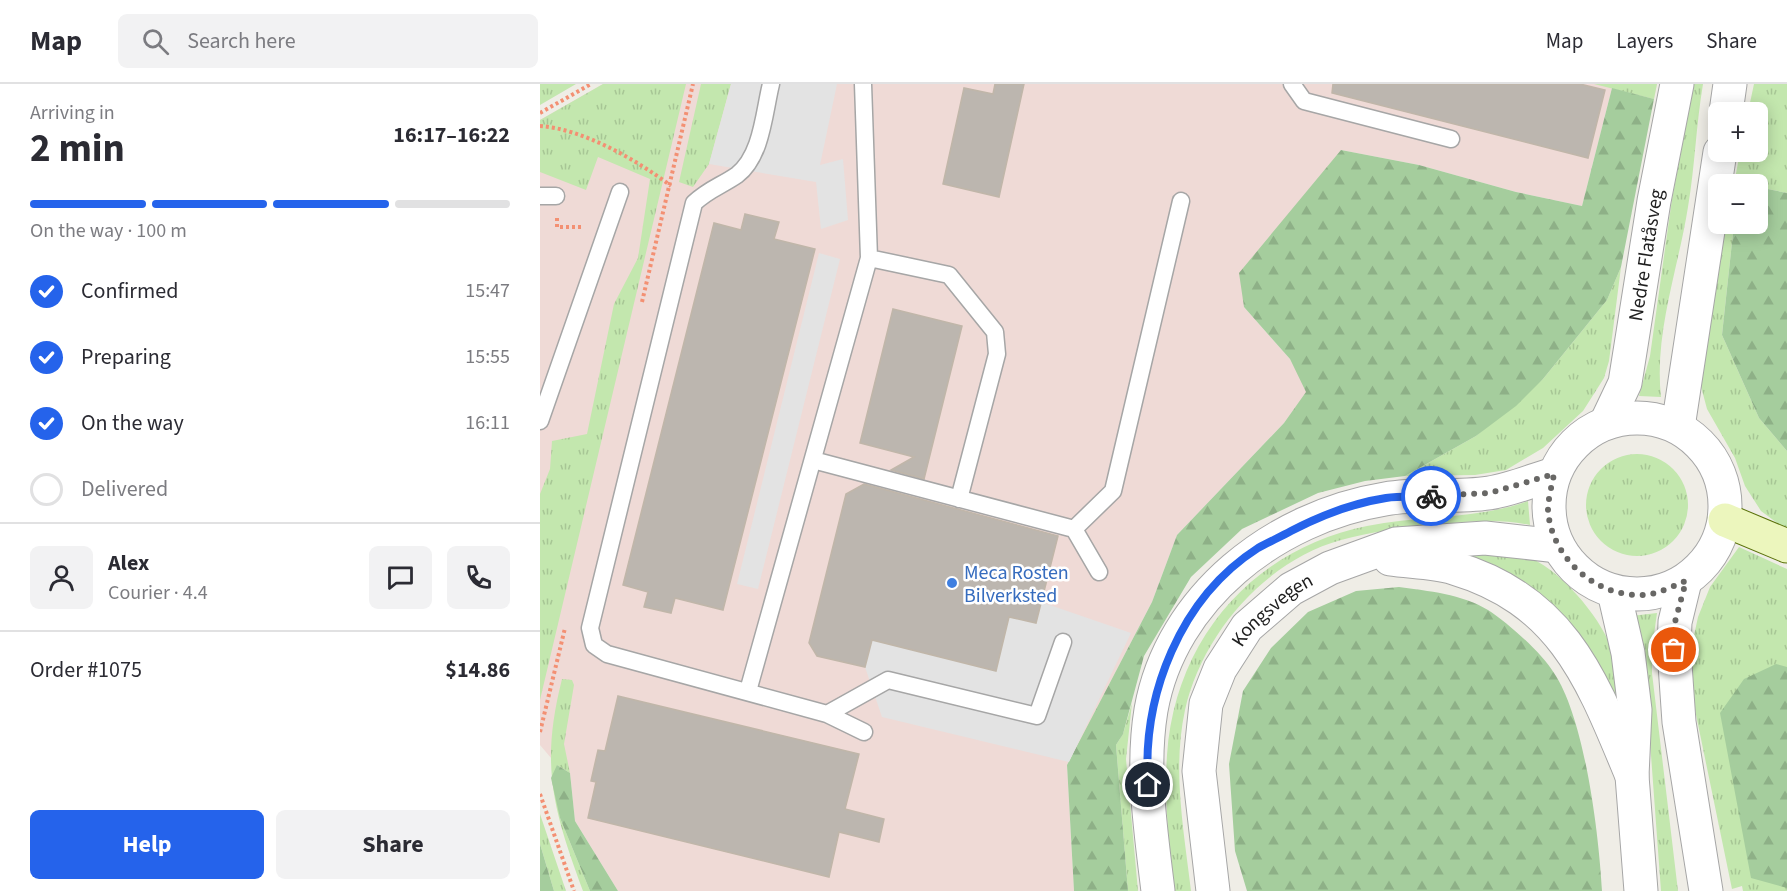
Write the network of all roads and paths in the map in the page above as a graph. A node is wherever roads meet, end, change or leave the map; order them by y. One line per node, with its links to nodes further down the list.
1 (591, 84): 8 (path)
2 (771, 84): 14 (lane)
3 (864, 84): 17 (lane)
4 (1292, 84): 10 (lane)
5 (1677, 84): 19 (street, Nedre Flatåsveg)
6 (1730, 84): 7 (street)
7 (1727, 102)
8 (540, 113)
9 (540, 126): 14 (path)
10 (1451, 139)
11 (1718, 162): 20 (street)
12 (620, 192): 18 (lane)
13 (1181, 201): 25 (lane)
14 (694, 203): 33 (lane)
15 (557, 227): 16 (path)
16 (583, 227)
17 (869, 258): 21 (lane); 23 (lane)
18 (540, 421)
19 (1606, 423): 20 (street); 22 (street)
20 (1678, 427): 24 (street)
21 (813, 459): 23 (lane); 33 (lane)
22 (1554, 474): 26 (street); 39 (street)
23 (959, 499): 25 (lane)
24 (1725, 520): 27 (main road); 30 (street)
25 (1074, 529): 29 (lane)
26 (1558, 546): 28 (street, Kongsvegen); 31 (street)
27 (1787, 546)
28 (1368, 556): 36 (street); 40 (street, Kongsvegen)
29 (1099, 572)
30 (1686, 581): 31 (street); 42 (street)
31 (1614, 592): 36 (street)
32 (1063, 642): 34 (lane)
33 (748, 691): 34 (lane)
34 (827, 714): 35 (lane)
35 (864, 732)
36 (1632, 776): 41 (street)
37 (540, 794): 38 (path)
38 (574, 891)
39 (1158, 891)
40 (1213, 891)
41 (1641, 891)
42 (1706, 891)

